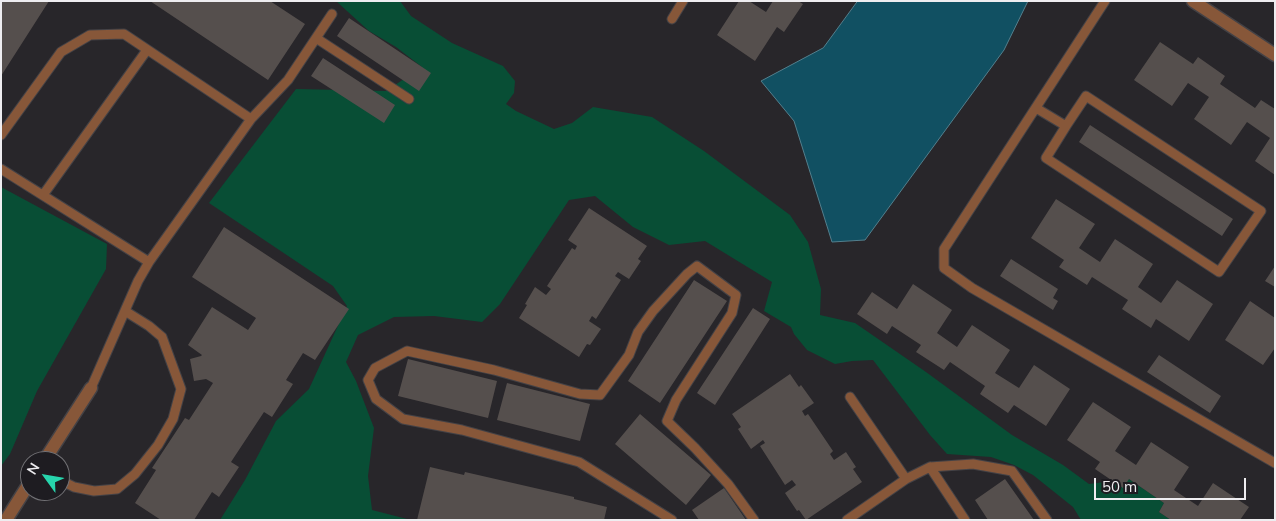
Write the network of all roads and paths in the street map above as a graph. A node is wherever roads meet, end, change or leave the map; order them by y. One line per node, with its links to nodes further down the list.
1 (683, 1): 5 (lane)
2 (1104, 1): 10 (lane)
3 (1193, 1): 8 (street)
4 (332, 14): 6 (lane)
5 (672, 19)
6 (316, 38): 9 (lane); 11 (lane)
7 (147, 50): 11 (lane); 13 (lane); 15 (lane)
8 (1275, 55)
9 (408, 99)
10 (1036, 108): 12 (lane); 21 (lane)
11 (250, 119): 16 (lane)
12 (1066, 126): 12 (lane)
13 (1, 136)
14 (1, 169): 15 (lane)
15 (43, 195): 16 (lane)
16 (150, 262): 17 (lane)
17 (125, 311): 18 (lane); 24 (lane)
18 (91, 388): 20 (street)
19 (850, 397): 23 (lane)
20 (50, 451)
21 (1275, 463)
22 (930, 468): 23 (lane); 30 (lane); 31 (lane)
23 (906, 479): 29 (lane)
24 (70, 485)
25 (20, 498): 26 (street)
26 (6, 520)
27 (672, 520): 28 (lane)
28 (754, 520)
29 (847, 520)
30 (965, 520)
31 (1047, 520)

